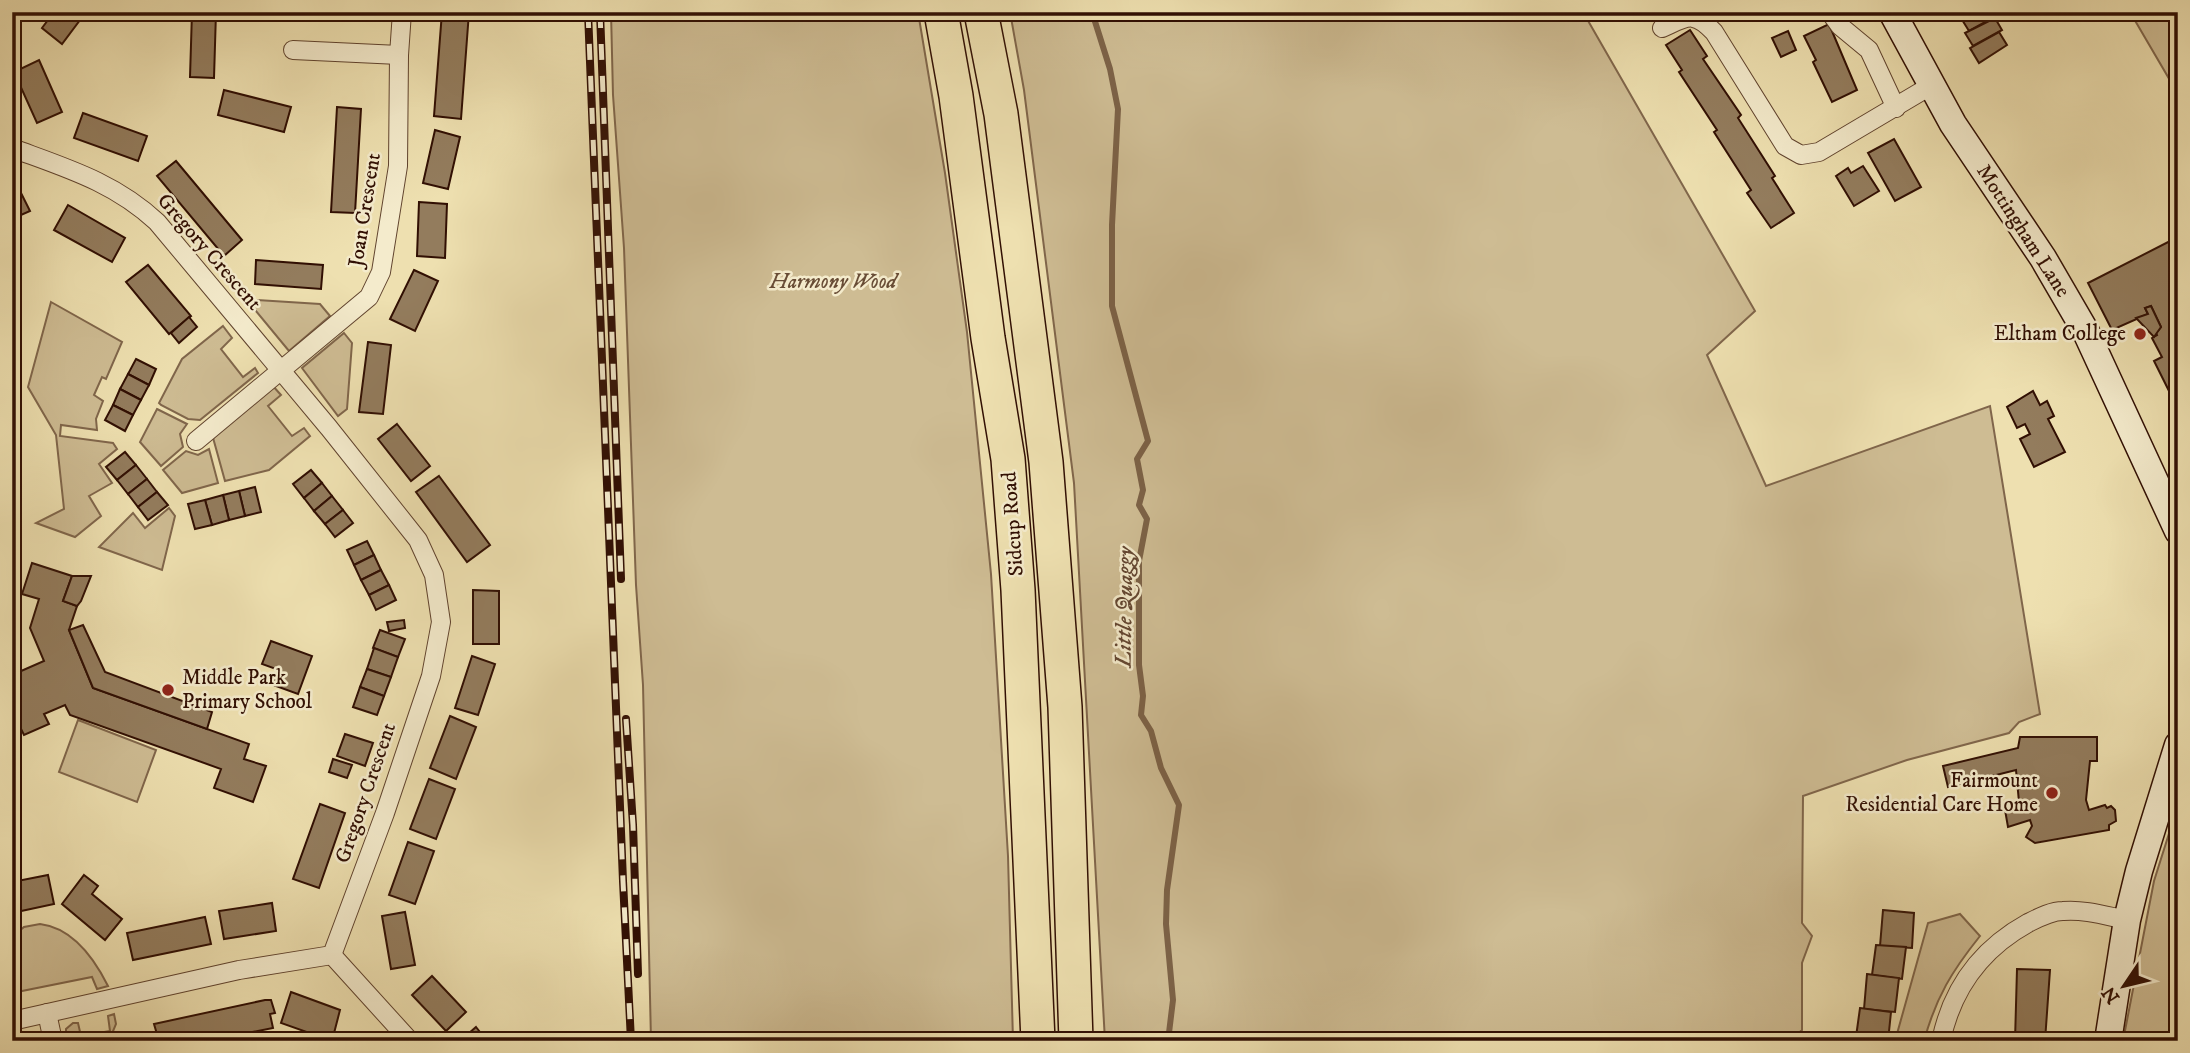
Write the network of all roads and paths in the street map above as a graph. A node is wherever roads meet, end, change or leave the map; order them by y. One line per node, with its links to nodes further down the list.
1 (402, 12): 8 (street, Joan Crescent)
2 (941, 12): 22 (highway, Sidcup Road)
3 (981, 12): 23 (highway, Sidcup Road)
4 (1892, 12): 9 (street, Mottingham Lane)
5 (1832, 15): 10 (street)
6 (1662, 28): 10 (street)
7 (293, 50): 8 (street)
8 (399, 55): 12 (street, Joan Crescent)
9 (1931, 85): 10 (street); 14 (street, Mottingham Lane)
10 (1896, 108)
11 (12, 148): 12 (street, Gregory Crescent)
12 (280, 372): 13 (street); 17 (street, Gregory Crescent)
13 (196, 441)
14 (2178, 531)
15 (2178, 745): 16 (street)
16 (2127, 920): 24 (street); 25 (street)
17 (332, 955): 18 (street); 21 (street)
18 (47, 1013): 19 (street); 20 (street)
19 (12, 1021)
20 (53, 1041)
21 (410, 1041)
22 (1038, 1041)
23 (1076, 1041)
24 (1941, 1041)
25 (2108, 1041)

